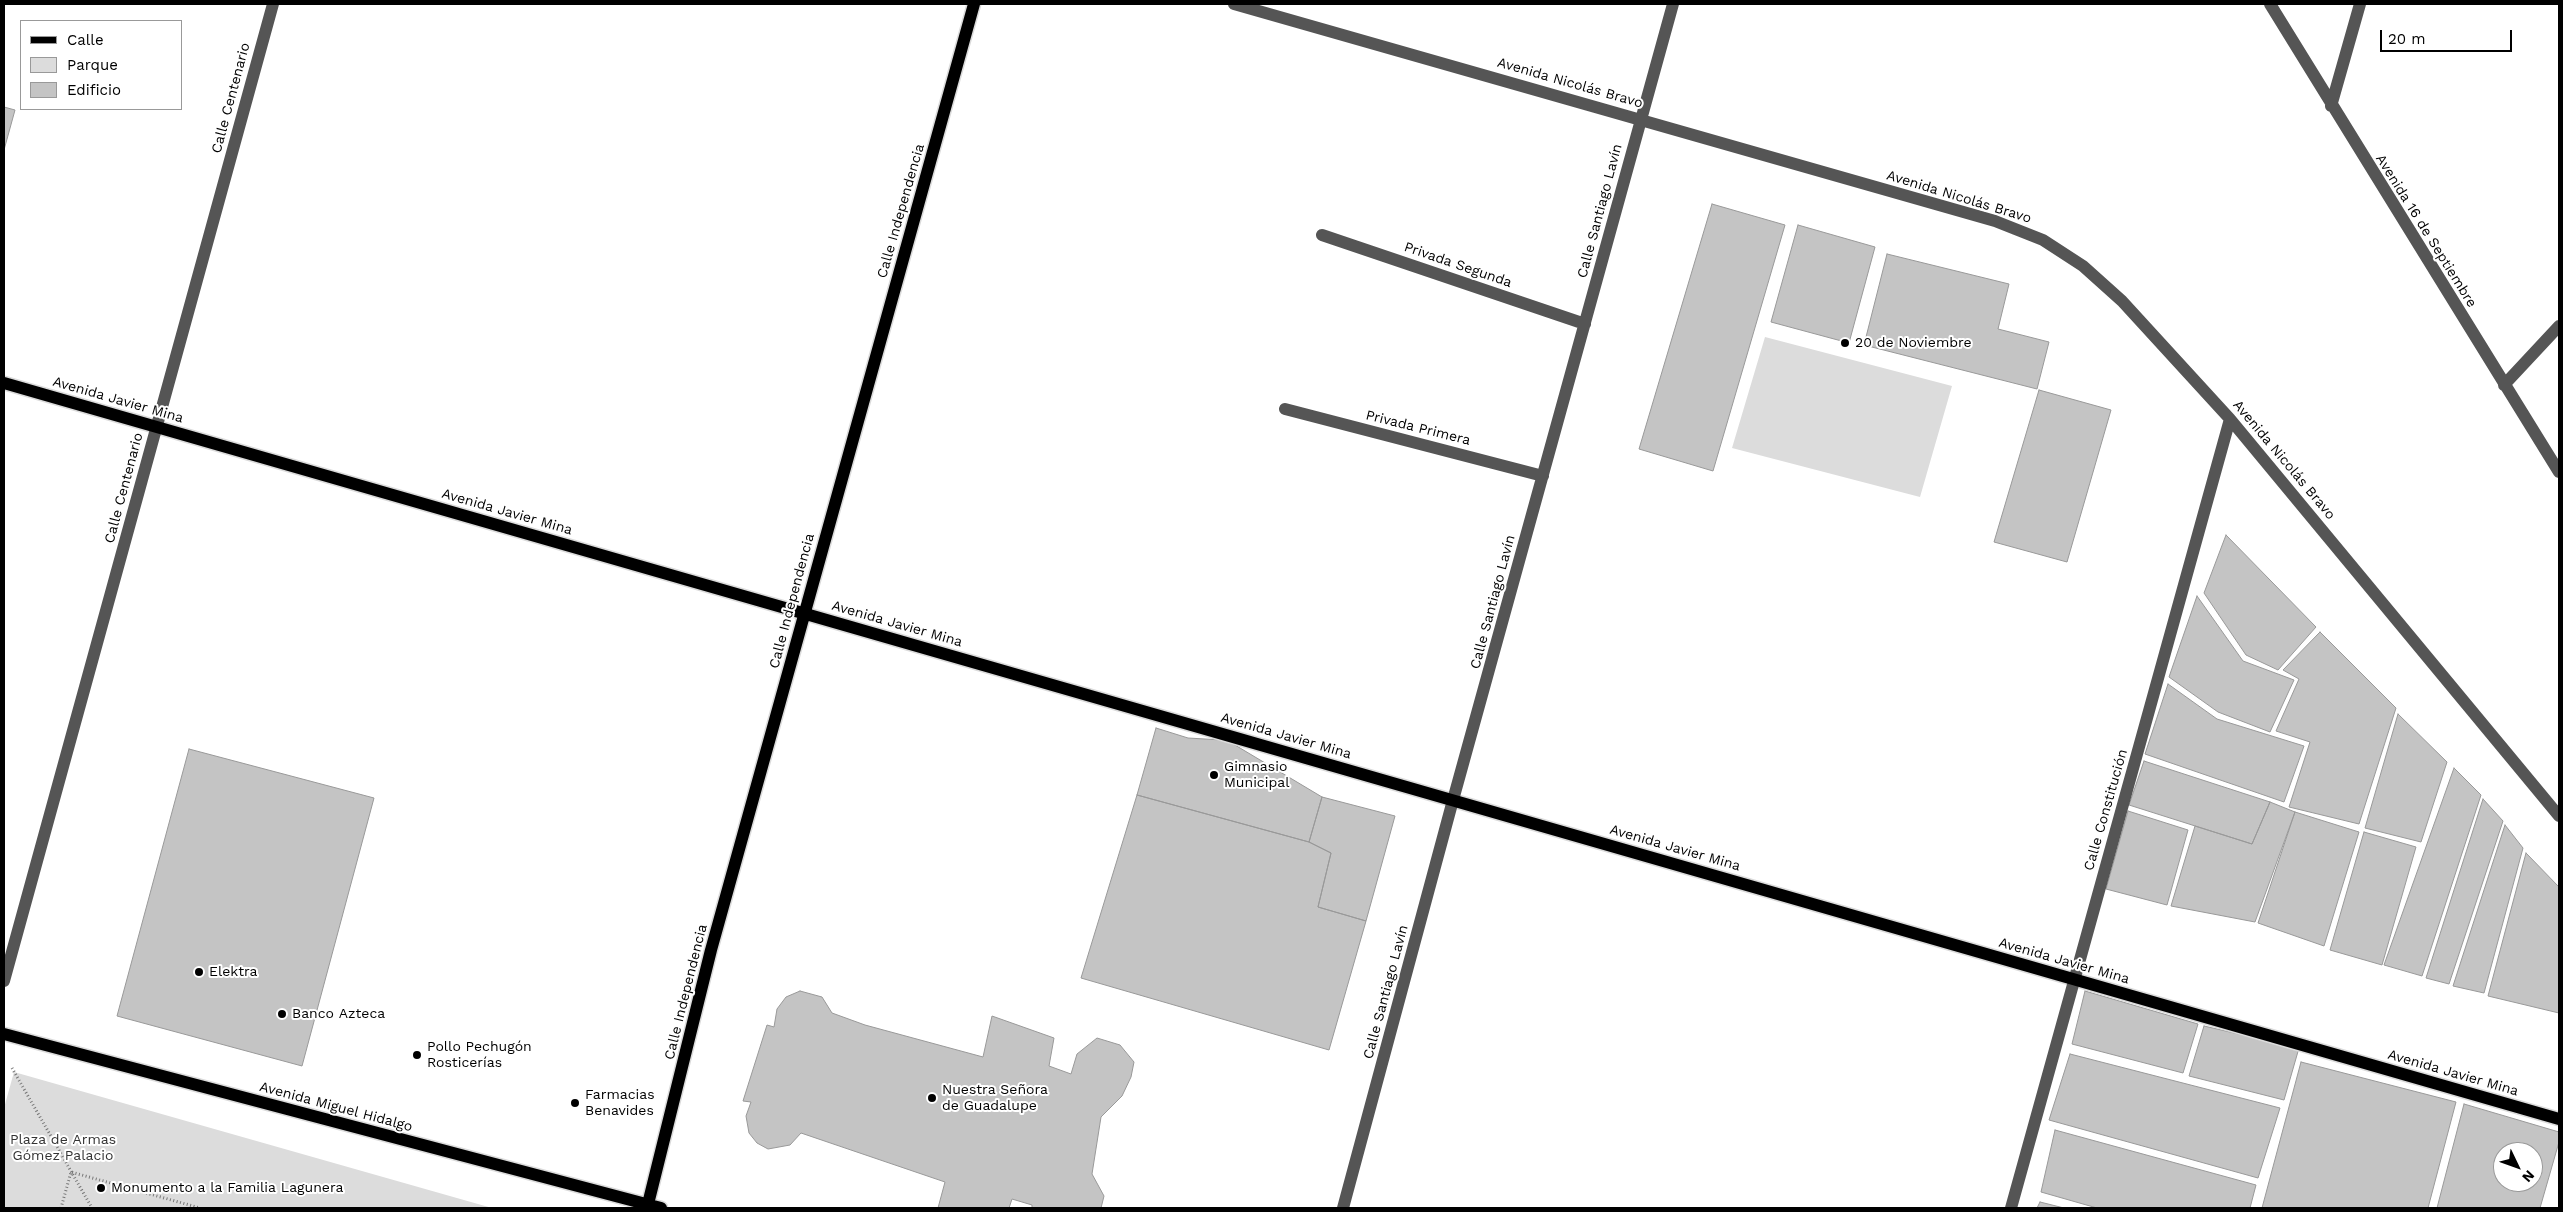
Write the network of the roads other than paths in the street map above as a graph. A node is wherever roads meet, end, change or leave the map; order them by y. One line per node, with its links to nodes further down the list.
1 (272, 4): 16 (street, Calle Centenario)
2 (974, 4): 19 (main road, Calle Independencia)
3 (1234, 4): 8 (street, Avenida Nicolás Bravo)
4 (1674, 4): 8 (street, Calle Santiago Lavín)
5 (2270, 4): 7 (street, Avenida 16 de Septiembre)
6 (2360, 4): 7 (street)
7 (2331, 106): 13 (street, Avenida 16 de Septiembre)
8 (1641, 119): 10 (street, Calle Santiago Lavín); 15 (street, Avenida Nicolás Bravo)
9 (1322, 235): 10 (street, Privada Segunda)
10 (1585, 324): 18 (street, Calle Santiago Lavín)
11 (2559, 326): 13 (street)
12 (4, 383): 16 (main road, Avenida Javier Mina)
13 (2504, 385): 17 (street, Avenida 16 de Septiembre)
14 (1285, 410): 18 (street, Privada Primera)
15 (2230, 419): 21 (street, Avenida Nicolás Bravo); 22 (street, Calle Constitución)
16 (156, 427): 19 (main road, Avenida Javier Mina); 23 (street, Calle Centenario)
17 (2559, 472)
18 (1543, 476): 20 (street, Calle Santiago Lavín)
19 (804, 613): 20 (main road, Avenida Javier Mina); 26 (main road, Calle Independencia)
20 (1454, 800): 22 (main road, Avenida Javier Mina); 28 (street, Calle Santiago Lavín)
21 (2559, 816)
22 (2075, 979): 25 (main road, Avenida Javier Mina); 29 (street, Calle Constitución)
23 (4, 981)
24 (4, 1034): 26 (main road, Avenida Miguel Hidalgo)
25 (2559, 1119)
26 (648, 1206): 27 (main road, Avenida Miguel Hidalgo)
27 (661, 1208)
28 (1344, 1208)
29 (2011, 1208)

